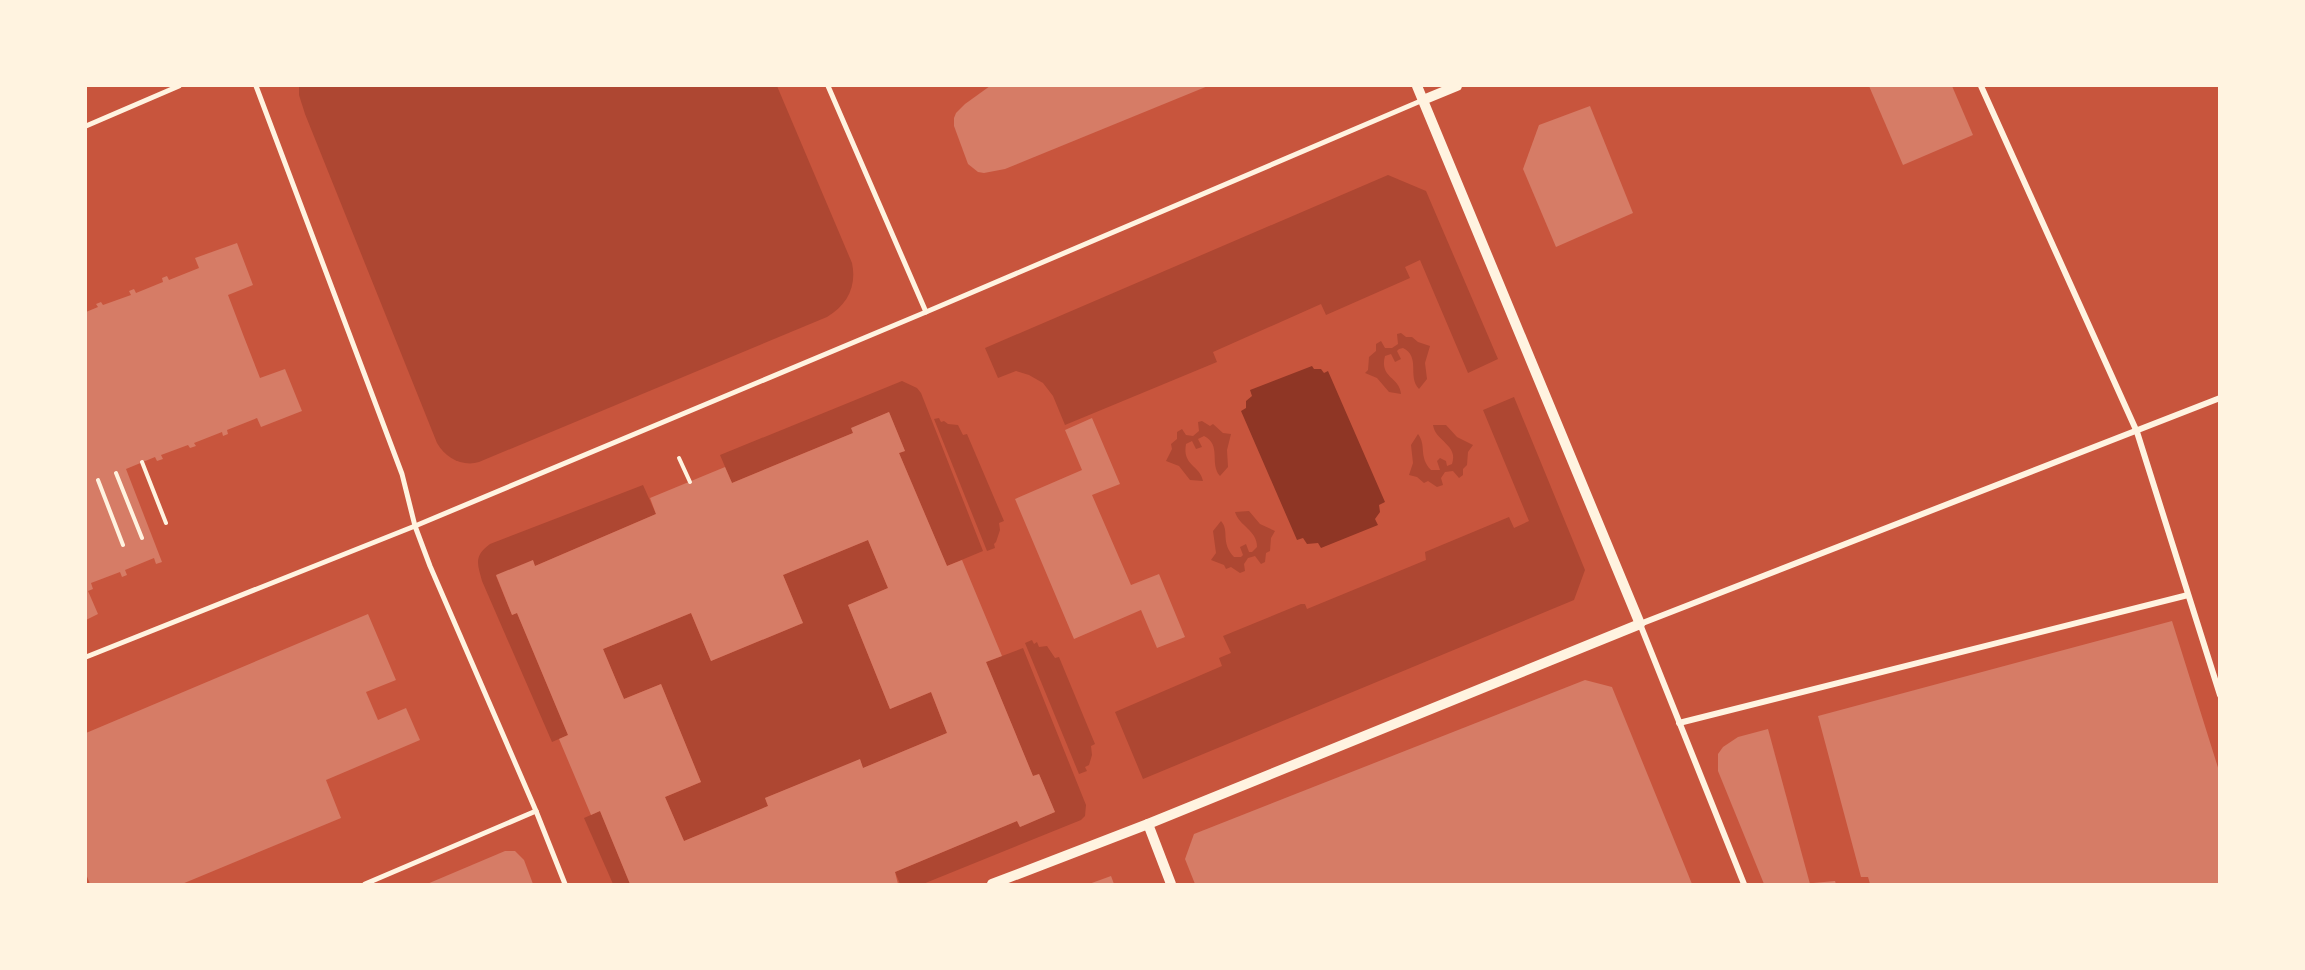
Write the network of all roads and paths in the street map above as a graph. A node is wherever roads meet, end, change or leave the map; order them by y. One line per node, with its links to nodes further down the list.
1 (179, 86): 8 (street)
2 (256, 86): 18 (street)
3 (828, 86): 9 (street)
4 (1417, 86): 7 (street)
5 (1457, 86): 7 (street)
6 (1981, 86): 11 (street)
7 (1423, 100): 9 (street); 22 (street)
8 (86, 126)
9 (926, 312): 18 (street)
10 (2220, 398): 11 (street)
11 (2137, 432): 21 (street); 22 (street)
12 (679, 458): 16 (path)
13 (142, 462): 17 (path)
14 (116, 473): 19 (path)
15 (98, 480): 20 (path)
16 (690, 482)
17 (166, 523)
18 (415, 526): 23 (street); 26 (street)
19 (142, 538)
20 (123, 545)
21 (2188, 595): 24 (street); 25 (street)
22 (1640, 624): 25 (street); 27 (street)
23 (86, 657)
24 (2220, 695)
25 (1679, 723): 32 (street)
26 (536, 811): 28 (street); 29 (street)
27 (1148, 824): 30 (street); 31 (street)
28 (364, 885)
29 (565, 885)
30 (992, 885)
31 (1171, 885)
32 (1744, 885)

